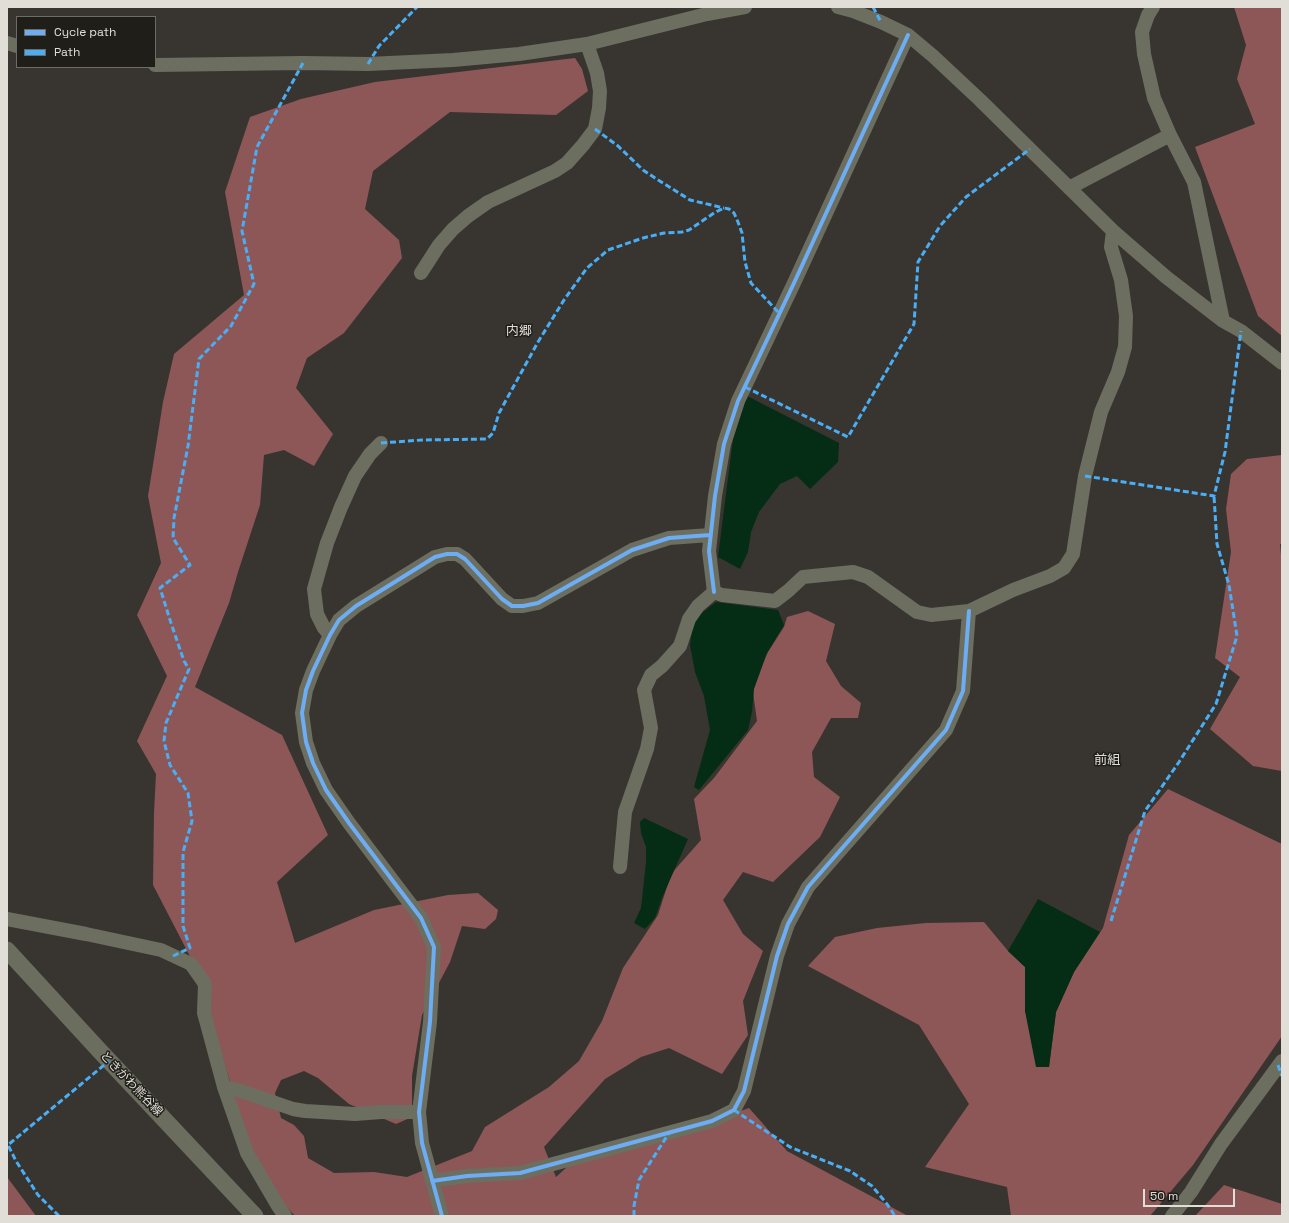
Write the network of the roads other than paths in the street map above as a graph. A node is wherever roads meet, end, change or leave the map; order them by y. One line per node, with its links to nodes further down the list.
1 (745, 7): 5 (street)
2 (838, 7): 4 (street)
3 (1153, 7): 7 (street)
4 (908, 35): 8 (street); 14 (street)
5 (587, 44): 6 (street); 10 (street)
6 (156, 65)
7 (1170, 135): 8 (street); 11 (street)
8 (1069, 188): 9 (street)
9 (1113, 231): 11 (street); 16 (street)
10 (421, 273)
11 (1223, 321): 12 (street)
12 (1282, 363)
13 (381, 442): 17 (street)
14 (710, 535): 15 (street); 17 (street)
15 (714, 592): 16 (street); 18 (street)
16 (969, 611): 24 (street)
17 (330, 635): 23 (street)
18 (620, 868)
19 (7, 919): 22 (street)
20 (7, 950): 25 (main road, ときがわ熊谷線)
21 (1282, 1061): 28 (street)
22 (224, 1087): 23 (street); 26 (street)
23 (419, 1112): 24 (street)
24 (432, 1181): 27 (street)
25 (255, 1216)
26 (285, 1216)
27 (442, 1216)
28 (1172, 1216)

